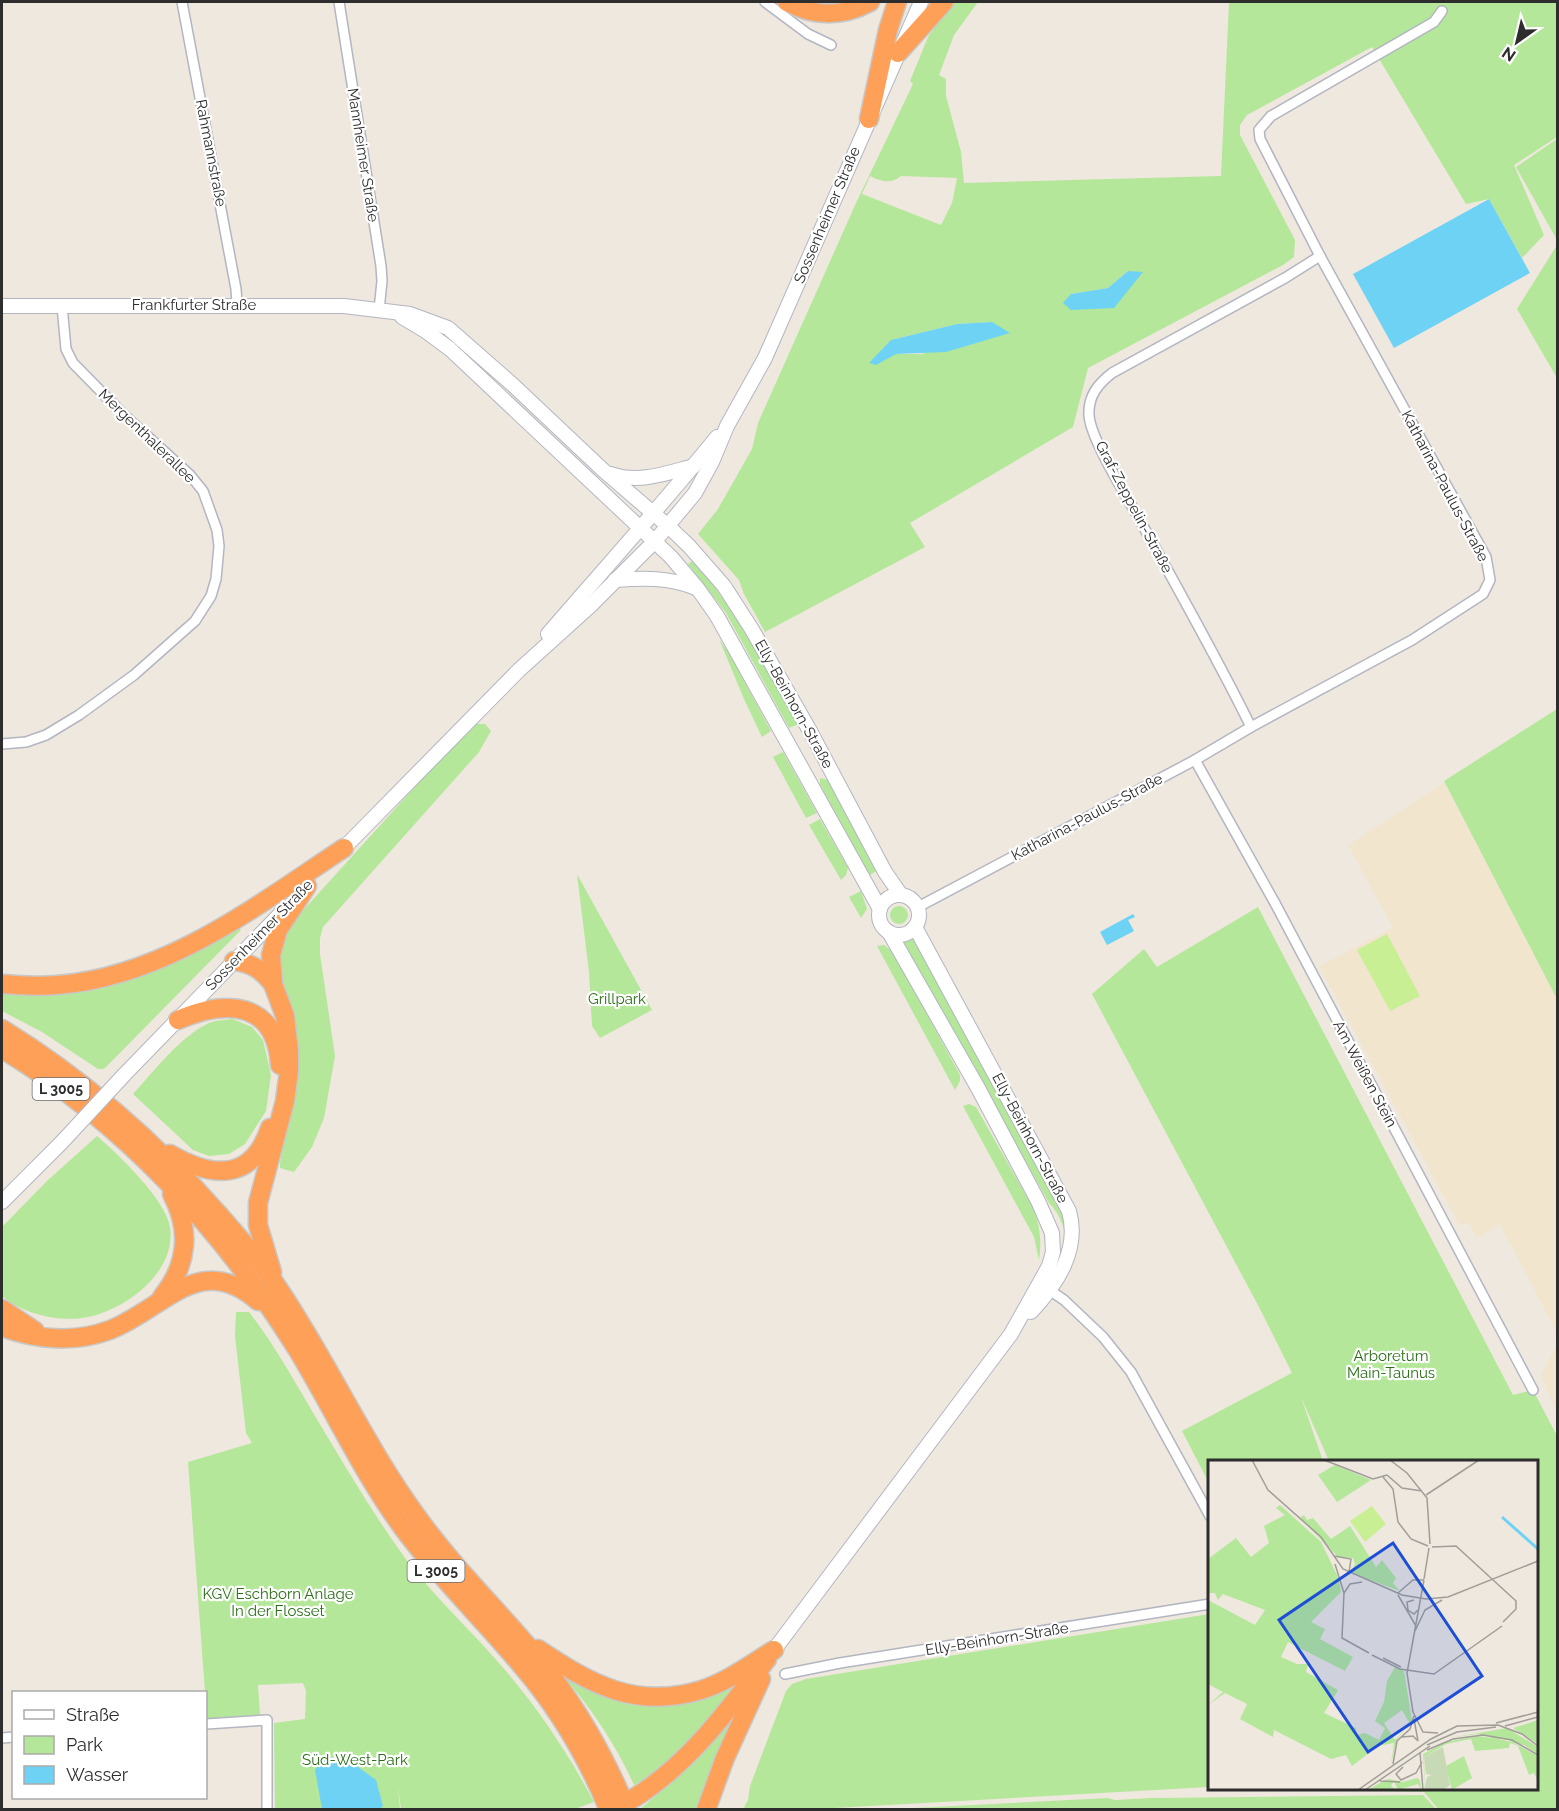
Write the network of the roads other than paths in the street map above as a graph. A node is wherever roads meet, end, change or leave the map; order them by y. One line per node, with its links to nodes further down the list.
1 (182, 2): 14 (street, Rahmannstraße)
2 (339, 2): 17 (street, Mannheimer Straße)
3 (765, 2): 10 (street)
4 (787, 2): 5 (highway)
5 (870, 2)
6 (897, 2): 12 (highway)
7 (921, 2): 11 (street, Sossenheimer Straße)
8 (944, 2): 11 (highway)
9 (1442, 11): 13 (street, Katharina-Paulus-Straße)
10 (831, 45)
11 (898, 53): 12 (street, Sossenheimer Straße)
12 (869, 119): 18 (street, Sossenheimer Straße)
13 (1320, 256): 28 (street, Graf-Zeppelin-Straße); 28 (street, Katharina-Paulus-Straße)
14 (237, 304): 16 (street, Frankfurter Straße); 17 (street, Frankfurter Straße)
15 (2, 306): 16 (street, Frankfurter Straße)
16 (62, 306): 30 (street, Mergenthalerallee)
17 (383, 310): 20 (street, Frankfurter Straße); 23 (street, Frankfurter Straße)
18 (727, 426): 19 (street, Sossenheimer Straße); 22 (street, Sossenheimer Straße)
19 (694, 466): 20 (street); 21 (street, Sossenheimer Straße)
20 (603, 470): 21 (street, Frankfurter Straße)
21 (654, 513): 22 (street, Frankfurter Straße); 23 (street, Sossenheimer Straße)
22 (668, 526): 24 (street, Sossenheimer Straße); 31 (street, Elly-Beinhorn-Straße)
23 (640, 528): 24 (street, Frankfurter Straße); 27 (street, Sossenheimer Straße)
24 (655, 541): 25 (street, Sossenheimer Straße); 26 (street, Elly-Beinhorn-Straße)
25 (615, 580): 26 (street); 27 (street, Sossenheimer Straße)
26 (698, 589): 29 (street, Elly-Beinhorn-Straße)
27 (519, 670): 33 (street, Sossenheimer Straße)
28 (1251, 727): 32 (street, Katharina-Paulus-Straße)
29 (787, 741): 31 (street); 37 (street, Elly-Beinhorn-Straße)
30 (2, 744)
31 (823, 755): 35 (street, Elly-Beinhorn-Straße)
32 (1195, 760): 36 (street, Katharina-Paulus-Straße); 56 (street, Am Weißen Stein)
33 (344, 848): 34 (street, Sossenheimer Straße); 41 (highway)
34 (307, 886): 40 (street, Sossenheimer Straße); 42 (highway)
35 (901, 895): 36 (street, Elly-Beinhorn-Straße); 37 (street)
36 (918, 907): 38 (street)
37 (880, 909): 39 (street, Elly-Beinhorn-Straße)
38 (915, 927): 39 (street); 50 (street, Elly-Beinhorn-Straße)
39 (889, 932): 50 (street, Elly-Beinhorn-Straße)
40 (234, 961): 42 (highway); 43 (street, Sossenheimer Straße)
41 (2, 984)
42 (273, 984): 49 (highway)
43 (178, 1020): 46 (highway); 48 (street, Sossenheimer Straße, bridge)
44 (2, 1029): 46 (highway, L 3005)
45 (2, 1049): 47 (highway, L 3005)
46 (154, 1146): 49 (highway, L 3005)
47 (162, 1177): 51 (highway); 53 (highway, L 3005)
48 (2, 1202)
49 (277, 1285): 59 (highway, L 3005)
50 (1045, 1287): 57 (street); 60 (street, Elly-Beinhorn-Straße)
51 (160, 1300): 53 (highway); 55 (highway)
52 (2, 1309): 55 (highway)
53 (279, 1321): 65 (highway, L 3005)
54 (2, 1327): 55 (highway)
55 (50, 1338)
56 (1533, 1390)
57 (1208, 1514)
58 (1208, 1604): 61 (street, Elly-Beinhorn-Straße)
59 (519, 1636): 60 (highway); 63 (highway, L 3005)
60 (774, 1650): 63 (highway); 66 (highway)
61 (785, 1674)
62 (207, 1724): 64 (street)
63 (631, 1804)
64 (267, 1809)
65 (609, 1809)
66 (706, 1809)

